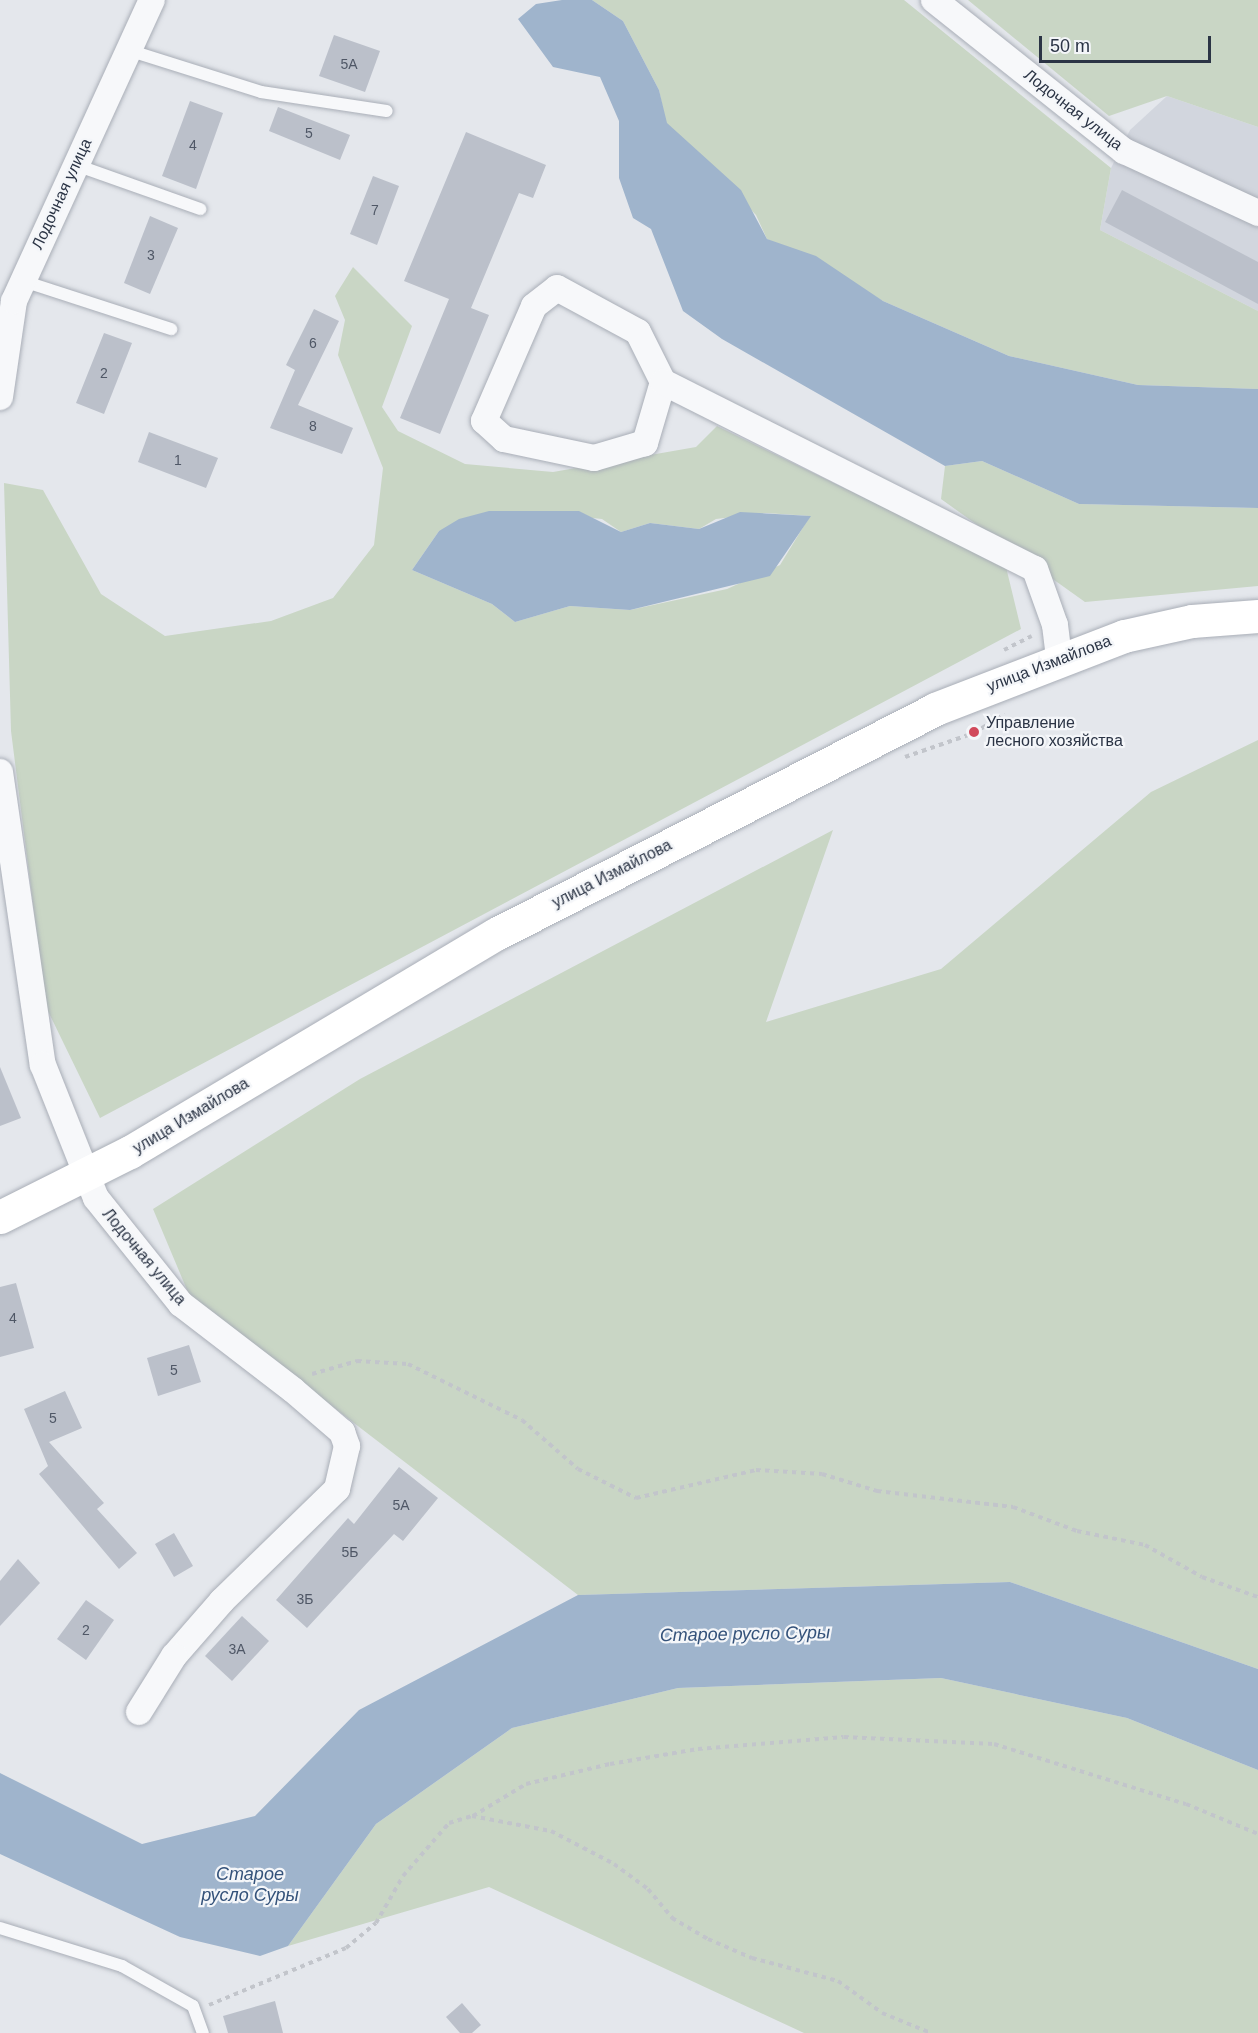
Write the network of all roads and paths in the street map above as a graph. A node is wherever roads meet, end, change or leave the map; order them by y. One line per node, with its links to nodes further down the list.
1 (152, 0): 3 (street, Лодочная улица)
2 (934, 0): 7 (street, Лодочная улица)
3 (128, 50): 4 (lane); 5 (street, Лодочная улица)
4 (387, 111)
5 (76, 165): 6 (lane); 8 (street, Лодочная улица)
6 (200, 209)
7 (1258, 213)
8 (23, 281): 9 (lane); 11 (street, Лодочная улица)
9 (171, 329)
10 (663, 382): 10 (street); 13 (street)
11 (0, 397)
12 (1258, 616): 13 (main road, улица Измайлова)
13 (1059, 659): 17 (main road, улица Измайлова)
14 (1009, 711): 15 (path)
15 (900, 757)
16 (0, 772): 17 (street, Лодочная улица)
17 (87, 1176): 18 (main road, улица Измайлова); 19 (street, Лодочная улица)
18 (0, 1217)
19 (293, 1390): 20 (path); 21 (street, Лодочная улица)
20 (1258, 1597)
21 (139, 1712)
22 (472, 1816): 23 (path); 25 (path); 27 (path)
23 (1258, 1834)
24 (0, 1928): 25 (lane)
25 (193, 2006): 26 (lane)
26 (202, 2033)
27 (931, 2033)

